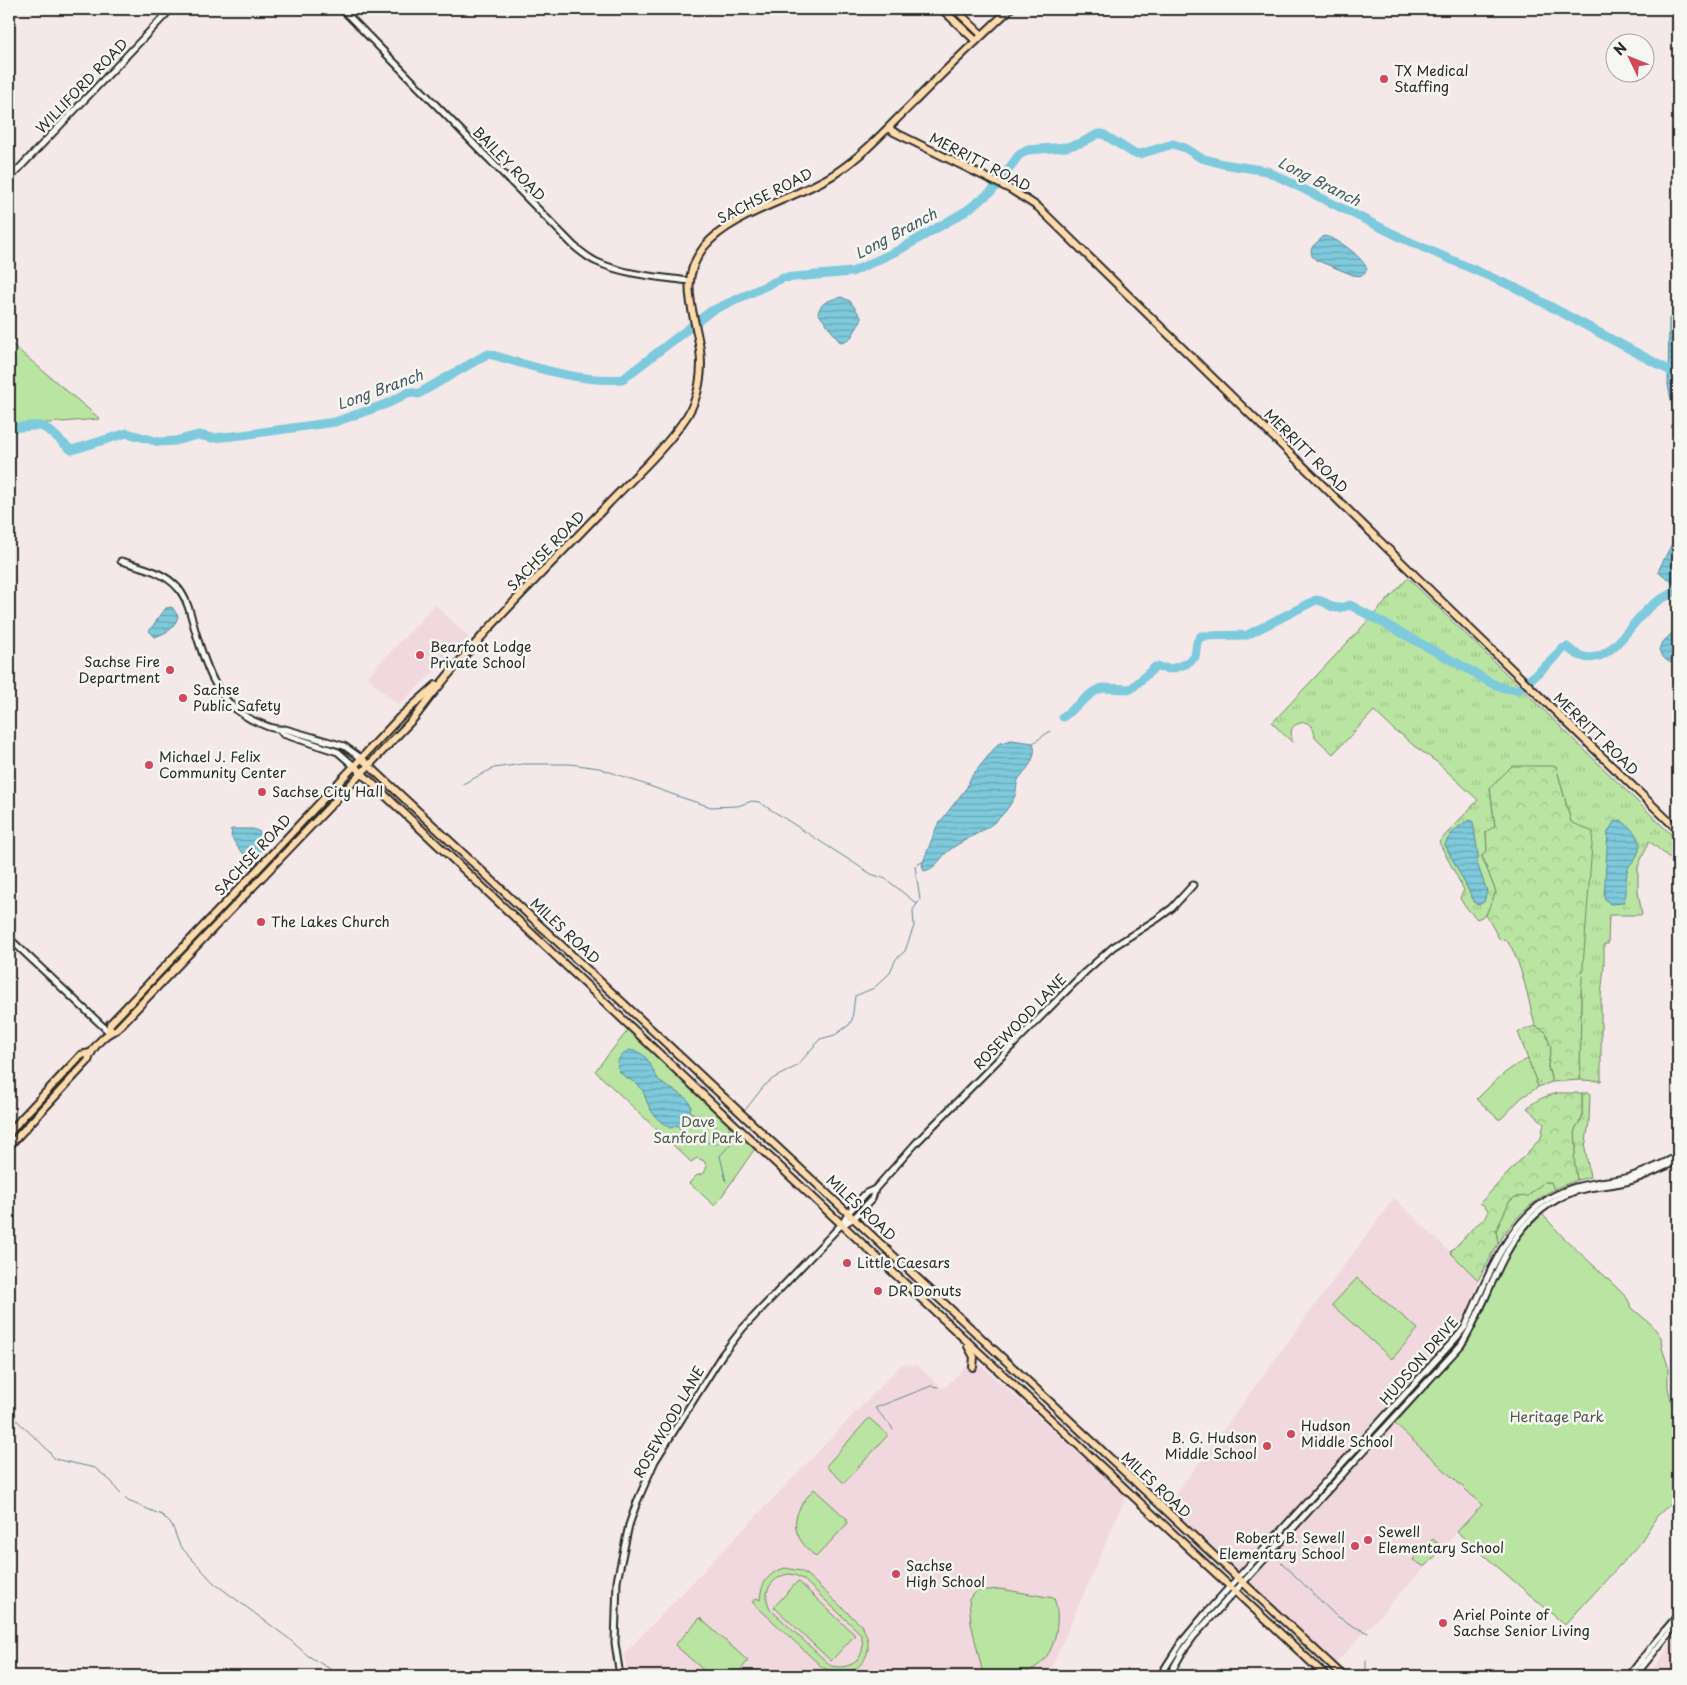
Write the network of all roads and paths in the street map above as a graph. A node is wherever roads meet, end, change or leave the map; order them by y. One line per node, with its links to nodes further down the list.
1 (171, 9): 9 (street, WILLIFORD ROAD)
2 (342, 9): 10 (street, BAILEY ROAD)
3 (942, 9): 7 (main road)
4 (956, 9): 6 (main road)
5 (1010, 9): 6 (main road, SACHSE ROAD)
6 (982, 35): 7 (main road, SACHSE ROAD)
7 (976, 41): 8 (main road, SACHSE ROAD)
8 (889, 128): 10 (main road, SACHSE ROAD); 18 (main road, MERRITT ROAD)
9 (9, 179)
10 (689, 281): 12 (main road, SACHSE ROAD)
11 (121, 561): 13 (street)
12 (443, 679): 14 (main road, SACHSE ROAD); 15 (main road, SACHSE ROAD)
13 (280, 730): 14 (street); 16 (street)
14 (361, 758): 15 (main road, MILES ROAD); 16 (main road, SACHSE ROAD)
15 (368, 765): 17 (main road, SACHSE ROAD); 20 (main road, MILES ROAD)
16 (354, 766): 17 (main road, MILES ROAD); 23 (main road, SACHSE ROAD)
17 (361, 772): 21 (main road, MILES ROAD); 23 (main road, SACHSE ROAD)
18 (1678, 830)
19 (1193, 885): 31 (street, ROSEWOOD LANE)
20 (506, 893): 21 (main road); 25 (main road, MILES ROAD)
21 (498, 901): 26 (main road, MILES ROAD)
22 (9, 938): 23 (street)
23 (109, 1032): 24 (main road, SACHSE ROAD)
24 (90, 1053): 27 (main road, SACHSE ROAD); 28 (main road, SACHSE ROAD)
25 (727, 1099): 26 (main road); 32 (main road, MILES ROAD)
26 (718, 1109): 34 (main road, MILES ROAD)
27 (9, 1134)
28 (9, 1146)
29 (1678, 1156): 39 (street, HUDSON DRIVE)
30 (1678, 1161): 40 (street, HUDSON DRIVE)
31 (876, 1189): 32 (street, ROSEWOOD LANE); 33 (street, ROSEWOOD LANE)
32 (848, 1213): 33 (main road, MILES ROAD); 34 (street, ROSEWOOD LANE)
33 (854, 1218): 34 (street, ROSEWOOD LANE); 37 (main road, MILES ROAD)
34 (842, 1224): 35 (main road, MILES ROAD); 44 (street, ROSEWOOD LANE)
35 (962, 1336): 36 (main road); 38 (main road, MILES ROAD)
36 (973, 1367)
37 (1174, 1518): 38 (main road); 39 (main road, MILES ROAD)
38 (1166, 1526): 41 (main road, MILES ROAD)
39 (1238, 1578): 40 (main road, MILES ROAD); 41 (street, HUDSON DRIVE)
40 (1243, 1583): 41 (street, HUDSON DRIVE); 48 (main road, MILES ROAD)
41 (1233, 1589): 45 (street, HUDSON DRIVE); 46 (street, HUDSON DRIVE); 47 (main road, MILES ROAD)
42 (1678, 1615): 49 (street)
43 (1678, 1622): 50 (street)
44 (620, 1676)
45 (1160, 1676)
46 (1169, 1676)
47 (1326, 1676)
48 (1343, 1676)
49 (1629, 1676)
50 (1635, 1676)

